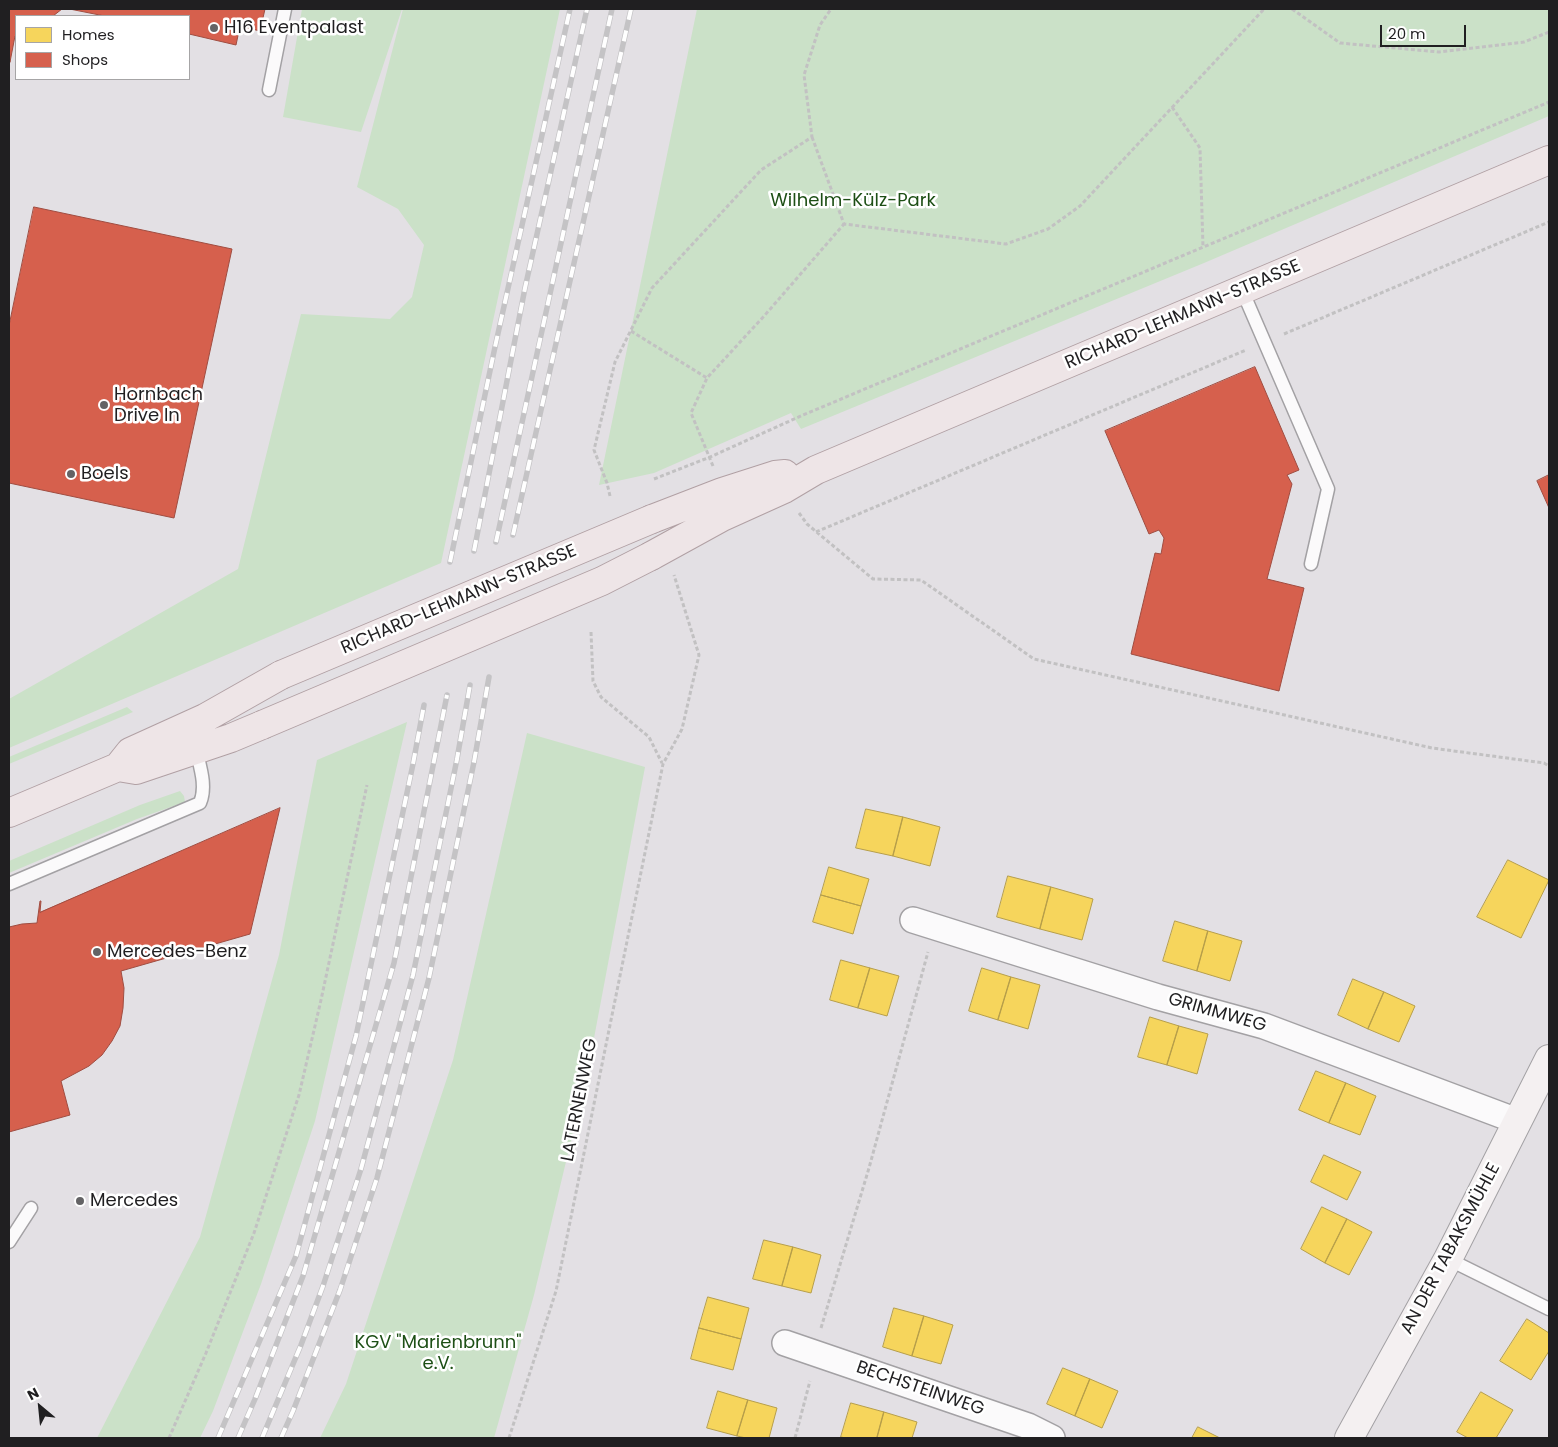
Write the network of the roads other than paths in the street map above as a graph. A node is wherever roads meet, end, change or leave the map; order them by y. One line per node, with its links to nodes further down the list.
1 (285, 9): 2 (lane)
2 (269, 90)
3 (1549, 160): 4 (main road, RICHARD-LEHMANN-STRASSE)
4 (1242, 290): 5 (main road, RICHARD-LEHMANN-STRASSE); 6 (lane)
5 (816, 470): 7 (main road, RICHARD-LEHMANN-STRASSE, bridge); 8 (main road, RICHARD-LEHMANN-STRASSE, bridge)
6 (1311, 564)
7 (196, 749): 8 (main road, RICHARD-LEHMANN-STRASSE); 10 (lane)
8 (118, 766): 9 (main road, RICHARD-LEHMANN-STRASSE)
9 (9, 813)
10 (9, 884)
11 (924, 923): 13 (street, GRIMMWEG)
12 (1549, 1059): 13 (main road, AN DER TABAKSMÜHLE)
13 (1517, 1121): 16 (main road, AN DER TABAKSMÜHLE)
14 (31, 1208): 15 (lane)
15 (9, 1242)
16 (1448, 1259): 17 (lane); 20 (main road, AN DER TABAKSMÜHLE)
17 (1549, 1309)
18 (786, 1344): 19 (street, BECHSTEINWEG)
19 (1052, 1438)
20 (1349, 1438)

